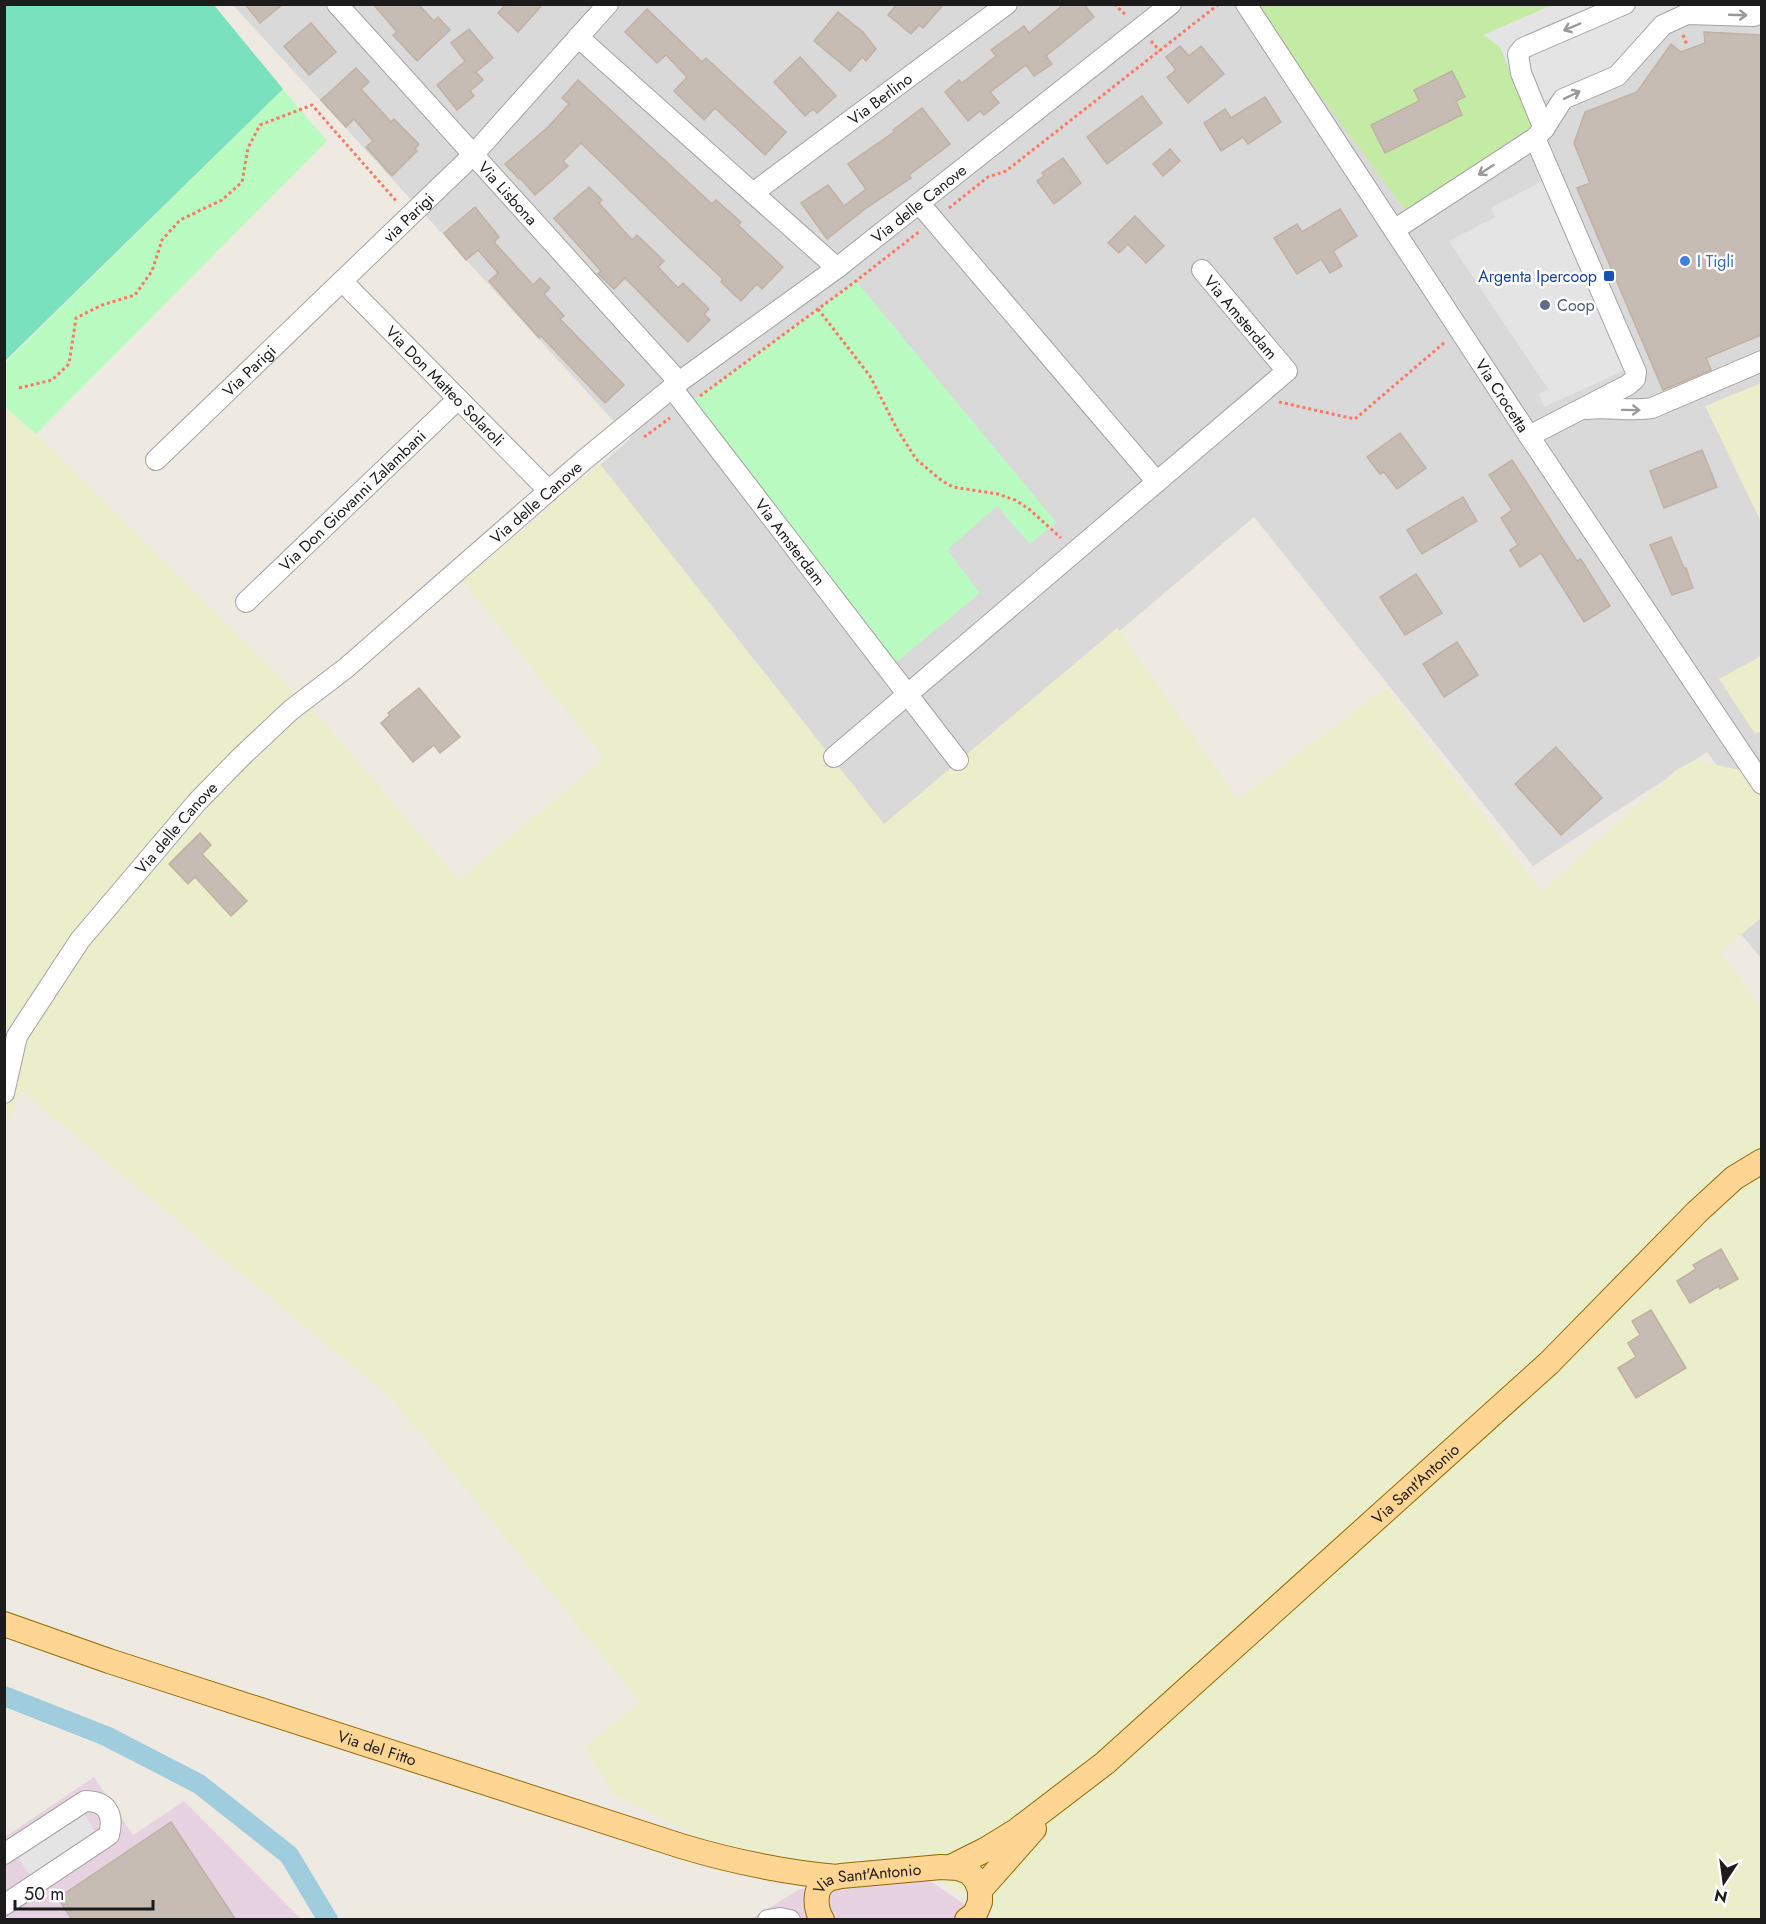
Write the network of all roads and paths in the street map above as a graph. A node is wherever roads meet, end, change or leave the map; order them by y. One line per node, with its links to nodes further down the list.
1 (337, 4): 11 (street, Via Lisbona)
2 (608, 4): 9 (street)
3 (1007, 4): 12 (street, Via Berlino)
4 (1171, 4): 13 (street, Via delle Canove)
5 (1219, 4): 15 (path)
6 (1246, 4): 16 (street, Via Crocetta)
7 (1625, 4): 10 (street, one-way to 10)
8 (1761, 13): 10 (street, one-way to 8)
9 (579, 37): 11 (street); 12 (street)
10 (1539, 134): 16 (street, one-way to 16); 28 (street)
11 (473, 155): 14 (street, via Parigi); 23 (street, Via Lisbona)
12 (753, 193): 17 (street)
13 (919, 203): 15 (street); 17 (street, Via delle Canove)
14 (410, 216): 19 (street, via Parigi); 24 (path)
15 (934, 221): 20 (path); 32 (street)
16 (1394, 230): 21 (street, Via Crocetta)
17 (837, 268): 23 (street, Via delle Canove)
18 (1202, 270): 25 (street, Via Amsterdam)
19 (342, 281): 26 (street, Via Don Matteo Solaroli); 31 (street, Via Parigi)
20 (818, 309): 27 (path); 34 (path)
21 (1459, 330): 25 (path); 29 (street, Via Crocetta)
22 (1761, 362): 28 (street, one-way to 22)
23 (675, 385): 27 (street, Via Amsterdam); 33 (street, Via delle Canove)
24 (19, 388)
25 (1256, 397): 32 (street, Via Amsterdam)
26 (458, 399): 33 (street, Via Don Matteo Solaroli); 35 (street, Via Don Giovanni Zalambani)
27 (686, 406): 30 (path); 36 (street, Via Amsterdam)
28 (1573, 413): 29 (street)
29 (1528, 436): 39 (street, Via Crocetta)
30 (642, 439)
31 (156, 460)
32 (1157, 482): 34 (street, Via Amsterdam)
33 (549, 490): 40 (street, Via delle Canove)
34 (1076, 551): 36 (street, Via Amsterdam)
35 (246, 602)
36 (908, 695): 37 (street, Via Amsterdam); 38 (street, Via Amsterdam)
37 (834, 757)
38 (958, 760)
39 (1761, 784)
40 (4, 1094)
41 (1761, 1161): 43 (main road, Via Sant'Antonio)
42 (4, 1624): 45 (main road, Via del Fitto)
43 (1062, 1798): 46 (main road, Via Sant'Antonio); 50 (main road, Via Sant'Antonio)
44 (4, 1854): 48 (street)
45 (750, 1865): 47 (main road, Via del Fitto); 49 (main road, Via del Fitto)
46 (951, 1867): 47 (main road, Via Sant'Antonio); 50 (main road, Via Sant'Antonio)
47 (837, 1877): 49 (main road, Via Sant'Antonio)
48 (4, 1905)
49 (819, 1911)
50 (974, 1913)
51 (4, 1915): 52 (street)
52 (7, 1920)
53 (768, 1920): 54 (street)
54 (790, 1920)

